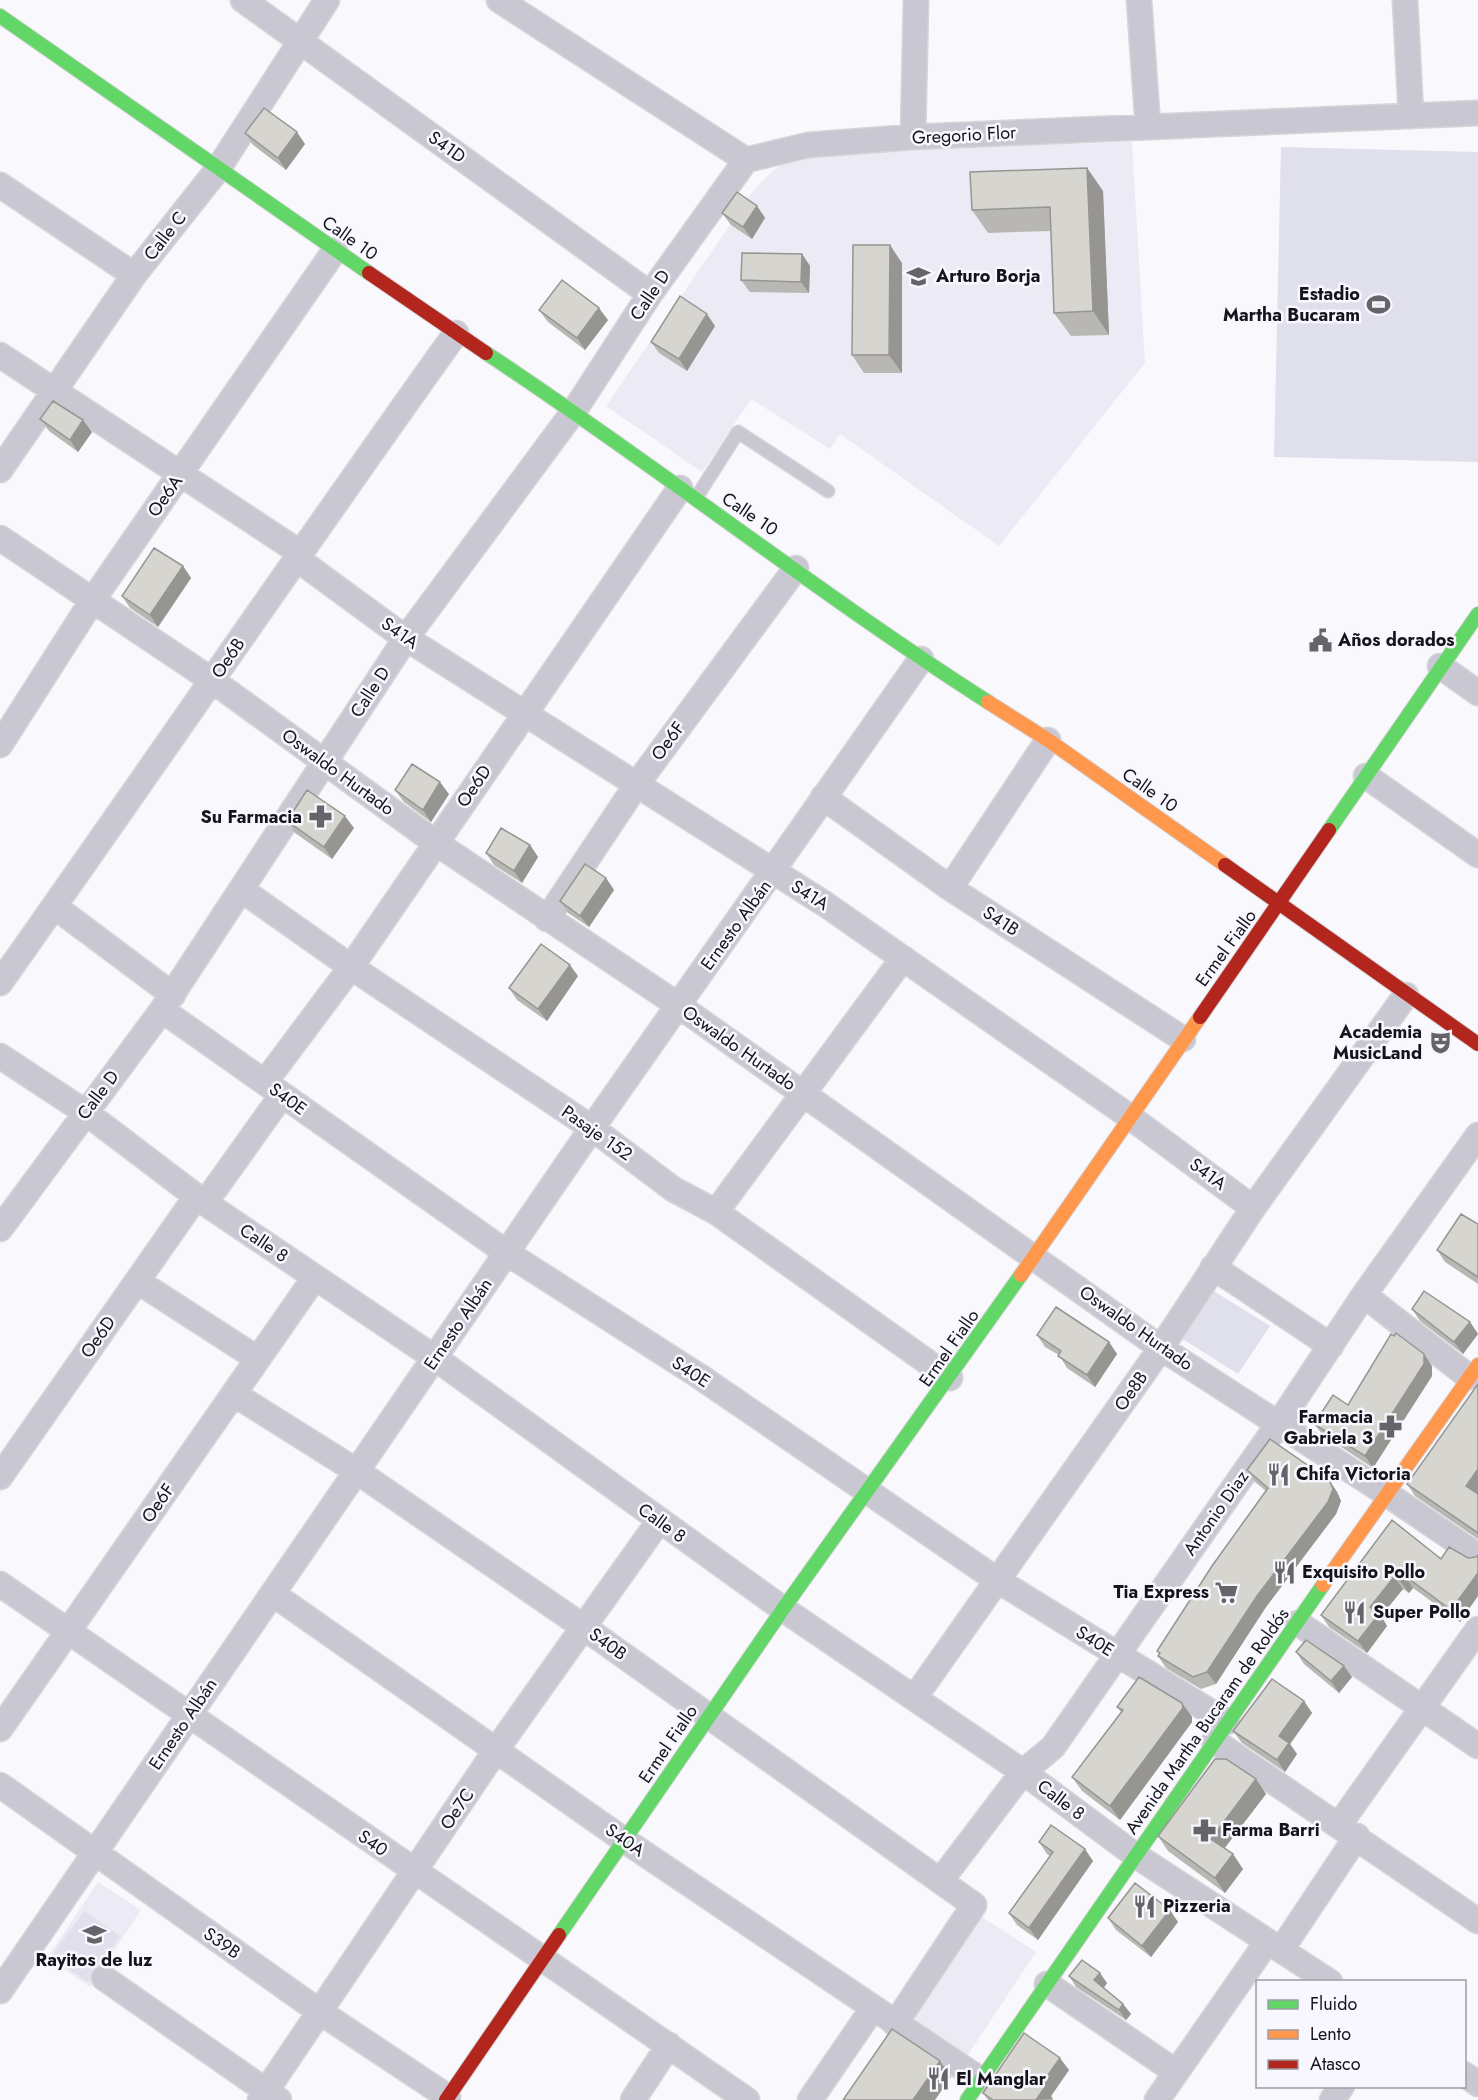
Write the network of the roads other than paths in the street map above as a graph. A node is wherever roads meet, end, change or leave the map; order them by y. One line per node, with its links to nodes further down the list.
1 (243, 0): 8 (street, S41D)
2 (327, 0): 8 (street, Calle C)
3 (499, 0): 13 (street)
4 (916, 0): 12 (street)
5 (1139, 0): 11 (street)
6 (1405, 0): 10 (street)
7 (0, 16): 14 (street, Calle 10)
8 (301, 41): 14 (street, Calle C); 18 (street, S41D)
9 (1478, 112): 10 (street, Gregorio Flor)
10 (1412, 116): 11 (street, Gregorio Flor)
11 (1148, 127): 12 (street, Gregorio Flor)
12 (913, 137): 13 (street, Gregorio Flor)
13 (746, 160): 18 (street, Calle D)
14 (218, 169): 16 (street, Calle 10); 17 (street, Calle C)
15 (0, 185): 17 (street)
16 (334, 250): 19 (street, Calle 10); 24 (street, Oe6A)
17 (134, 275): 21 (street, Calle C)
18 (650, 294): 22 (street, Calle D)
19 (456, 333): 22 (street, Calle 10); 28 (street, Oe6B)
20 (0, 355): 21 (street, S41A)
21 (54, 391): 23 (street, Calle C); 24 (street, S41A)
22 (574, 411): 26 (street, Calle 10); 32 (street, Calle D)
23 (0, 470)
24 (180, 473): 28 (street, S41A); 30 (street, Oe6A)
25 (828, 491): 26 (lane)
26 (688, 494): 29 (street, Calle 10); 37 (street, Oe6D)
27 (0, 537): 30 (street, Oswaldo Hurtado)
28 (298, 555): 32 (street, S41A); 35 (street, Oe6B)
29 (796, 568): 33 (street, Calle 10); 42 (street, Oe6F)
30 (92, 601): 35 (street, Oswaldo Hurtado); 39 (street, Oe6A)
31 (1478, 614): 34 (street, Ermel Fiallo)
32 (406, 638): 37 (street, S41A); 40 (street, Calle D)
33 (921, 659): 38 (street, Calle 10); 43 (street, Ernesto Albán)
34 (1440, 666): 36 (street); 41 (street, Ermel Fiallo)
35 (213, 681): 40 (street, Oswaldo Hurtado); 50 (street, Oe6B)
36 (1478, 693)
37 (524, 714): 42 (street, S41A); 44 (street, Oe6D)
38 (1048, 740): 47 (street); 49 (street, Calle 10)
39 (0, 745)
40 (325, 762): 44 (street, Oswaldo Hurtado); 48 (street, Calle D)
41 (1366, 776): 45 (street); 49 (street, Ermel Fiallo)
42 (637, 784): 46 (street, S41A); 51 (street, Oe6F)
43 (823, 797): 46 (street, Ernesto Albán); 47 (street, S41B)
44 (436, 843): 51 (street, Oswaldo Hurtado); 53 (street, Oe6D)
45 (1478, 855)
46 (773, 873): 52 (street, S41A); 57 (street, Ernesto Albán)
47 (950, 888): 58 (street, S41B)
48 (242, 890): 53 (street, Pasaje 152); 56 (street, Calle D)
49 (1280, 904): 55 (street, Calle 10); 58 (street, Ermel Fiallo)
50 (54, 906): 54 (street, Oe6B); 56 (street, S40E)
51 (547, 919): 57 (street, Oswaldo Hurtado)
52 (903, 958): 62 (street); 64 (street, S41A)
53 (351, 967): 61 (street, Oe6D); 65 (street, Pasaje 152)
54 (0, 983)
55 (1406, 995): 59 (street, Calle 10); 68 (street, Oe8B)
56 (167, 1002): 61 (street, S40E); 63 (street, Calle D)
57 (678, 1005): 62 (street, Oswaldo Hurtado); 65 (street, Ernesto Albán)
58 (1183, 1039): 64 (street, Ermel Fiallo)
59 (1478, 1044)
60 (0, 1056): 63 (street, Calle 8)
61 (274, 1089): 67 (street, Oe6D); 71 (street, S40E)
62 (803, 1093): 69 (street); 72 (street, Oswaldo Hurtado)
63 (85, 1112): 67 (street, Calle 8); 70 (street, Calle D)
64 (1130, 1117): 68 (street, S41A); 72 (street, Ermel Fiallo)
65 (592, 1128): 69 (street, Pasaje 152); 71 (street, Ernesto Albán)
66 (1478, 1135): 76 (street, Antonio Diaz)
67 (200, 1200): 74 (street, Calle 8); 75 (street, Oe6D)
68 (1253, 1208): 73 (street, Oe8B)
69 (716, 1212): 82 (street, Pasaje 152)
70 (0, 1229)
71 (507, 1253): 79 (street, Ernesto Albán); 87 (street, S40E)
72 (1035, 1257): 78 (street, Oswaldo Hurtado); 82 (street, Ermel Fiallo)
73 (1213, 1267): 77 (street); 78 (street, Oe8B)
74 (315, 1277): 79 (street, Calle 8); 80 (street, Oe6F)
75 (137, 1281): 80 (street); 86 (street, Oe6D)
76 (1364, 1295): 77 (street, Antonio Diaz); 81 (street)
77 (1331, 1346): 84 (street, Antonio Diaz)
78 (1161, 1348): 84 (street, Oswaldo Hurtado); 91 (street, Oe8B)
79 (435, 1358): 85 (street, Ernesto Albán); 89 (street, Calle 8)
80 (258, 1359): 83 (street, Oe6F)
81 (1474, 1371): 88 (street, Avenida Martha Bucaram de Roldós)
82 (950, 1378): 87 (street, Ermel Fiallo)
83 (234, 1394): 85 (street, S40B); 98 (street, Oe6F)
84 (1279, 1423): 88 (street, Oswaldo Hurtado); 99 (street, Antonio Diaz)
85 (358, 1472): 93 (street, Ernesto Albán); 96 (street, S40B)
86 (0, 1477)
87 (868, 1492): 91 (street, S40E); 94 (street, Ermel Fiallo)
88 (1387, 1494): 90 (street, Oswaldo Hurtado); 95 (street, Avenida Martha Bucaram de Roldós)
89 (659, 1521): 94 (street, Calle 8); 96 (street, Oe7C)
90 (1478, 1556)
91 (997, 1580): 99 (street, S40E); 100 (street, Oe8B)
92 (0, 1584): 98 (street, S40)
93 (273, 1594): 102 (street, Ernesto Albán); 107 (street, S40A)
94 (783, 1609): 100 (street, Calle 8); 103 (street, Ermel Fiallo)
95 (1298, 1623): 101 (street); 105 (street, Avenida Martha Bucaram de Roldós)
96 (585, 1628): 103 (street, S40B); 107 (street, Oe7C)
97 (1478, 1629): 101 (street)
98 (69, 1631): 102 (street, S40); 104 (street, Oe6F)
99 (1116, 1654): 105 (street, S40E); 108 (street, Antonio Diaz)
100 (915, 1697): 108 (street, Calle 8)
101 (1423, 1706): 106 (street); 110 (street)
102 (190, 1715): 112 (street, Ernesto Albán); 114 (street, S40)
103 (709, 1716): 111 (street, Ermel Fiallo); 115 (street, S40B)
104 (0, 1729)
105 (1220, 1732): 110 (street, S40E); 113 (street, Avenida Martha Bucaram de Roldós)
106 (1478, 1746)
107 (496, 1750): 111 (street, S40A); 114 (street, Oe7C)
108 (1023, 1772): 113 (street, Calle 8); 115 (street, Antonio Diaz)
109 (0, 1785): 112 (street, S39B)
110 (1348, 1831): 116 (street, S40E); 117 (street)
111 (624, 1840): 118 (street, Ermel Fiallo); 123 (street, S40A)
112 (94, 1854): 122 (street, Ernesto Albán); 124 (street, S39B)
113 (1135, 1855): 117 (street, Calle 8); 121 (street, Avenida Martha Bucaram de Roldós)
114 (414, 1872): 118 (street, S40); 124 (street, Oe7C)
115 (941, 1880): 125 (street, S40B)
116 (1478, 1921)
117 (1274, 1946): 120 (street, Calle 8); 127 (street)
118 (542, 1959): 126 (street, S40); 130 (street, Ermel Fiallo)
119 (104, 1978): 129 (street)
120 (1327, 1980)
121 (1047, 1984): 127 (street); 128 (street, Avenida Martha Bucaram de Roldós)
122 (0, 1991)
123 (873, 2008): 125 (street, S40A); 133 (street)
124 (320, 2012): 129 (street, Oe7C); 130 (street, S39B)
125 (895, 2024): 128 (street, S40A)
126 (669, 2045): 131 (street); 132 (street, S40)
127 (1176, 2072): 135 (street)
128 (981, 2079): 134 (street, Avenida Martha Bucaram de Roldós)
129 (268, 2097)
130 (447, 2098)
131 (633, 2100)
132 (747, 2100)
133 (810, 2100)
134 (967, 2100)
135 (1157, 2100)

